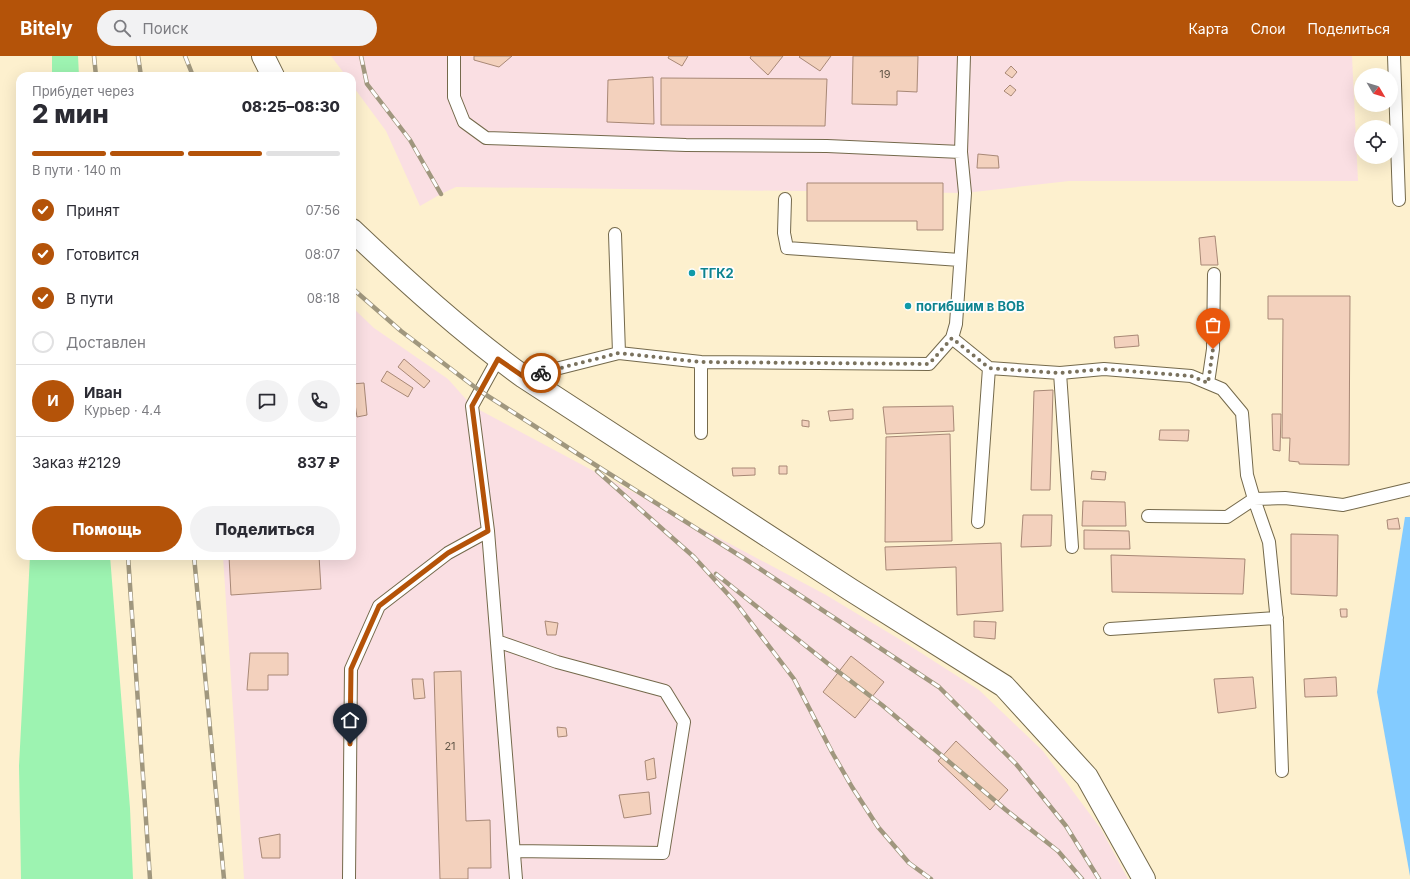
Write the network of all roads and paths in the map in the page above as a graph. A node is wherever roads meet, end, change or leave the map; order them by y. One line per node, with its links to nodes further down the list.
1 (263, 56): 5 (street)
2 (454, 56): 6 (lane)
3 (964, 56): 6 (lane)
4 (1394, 56): 8 (lane)
5 (271, 72)
6 (961, 152): 11 (lane)
7 (785, 199): 11 (lane)
8 (1399, 200)
9 (356, 234): 15 (street)
10 (615, 234): 14 (lane)
11 (960, 260): 13 (lane)
12 (1214, 274): 20 (lane)
13 (952, 338): 16 (lane); 17 (lane)
14 (619, 353): 16 (lane); 19 (lane)
15 (498, 359): 19 (street); 26 (lane)
16 (701, 362): 21 (lane)
17 (989, 368): 18 (lane); 25 (lane)
18 (1060, 373): 20 (lane); 27 (lane)
19 (524, 377): 35 (street)
20 (1208, 383): 23 (lane)
21 (700, 433)
22 (1410, 489): 23 (lane)
23 (1254, 499): 24 (lane); 28 (lane)
24 (1148, 516)
25 (978, 522)
26 (488, 531): 30 (lane); 33 (lane)
27 (1072, 547)
28 (1277, 618): 29 (lane); 31 (lane)
29 (1110, 629)
30 (497, 641): 32 (lane); 32 (lane)
31 (1282, 771)
32 (514, 851): 34 (lane)
33 (349, 879)
34 (516, 879)
35 (1144, 879)

